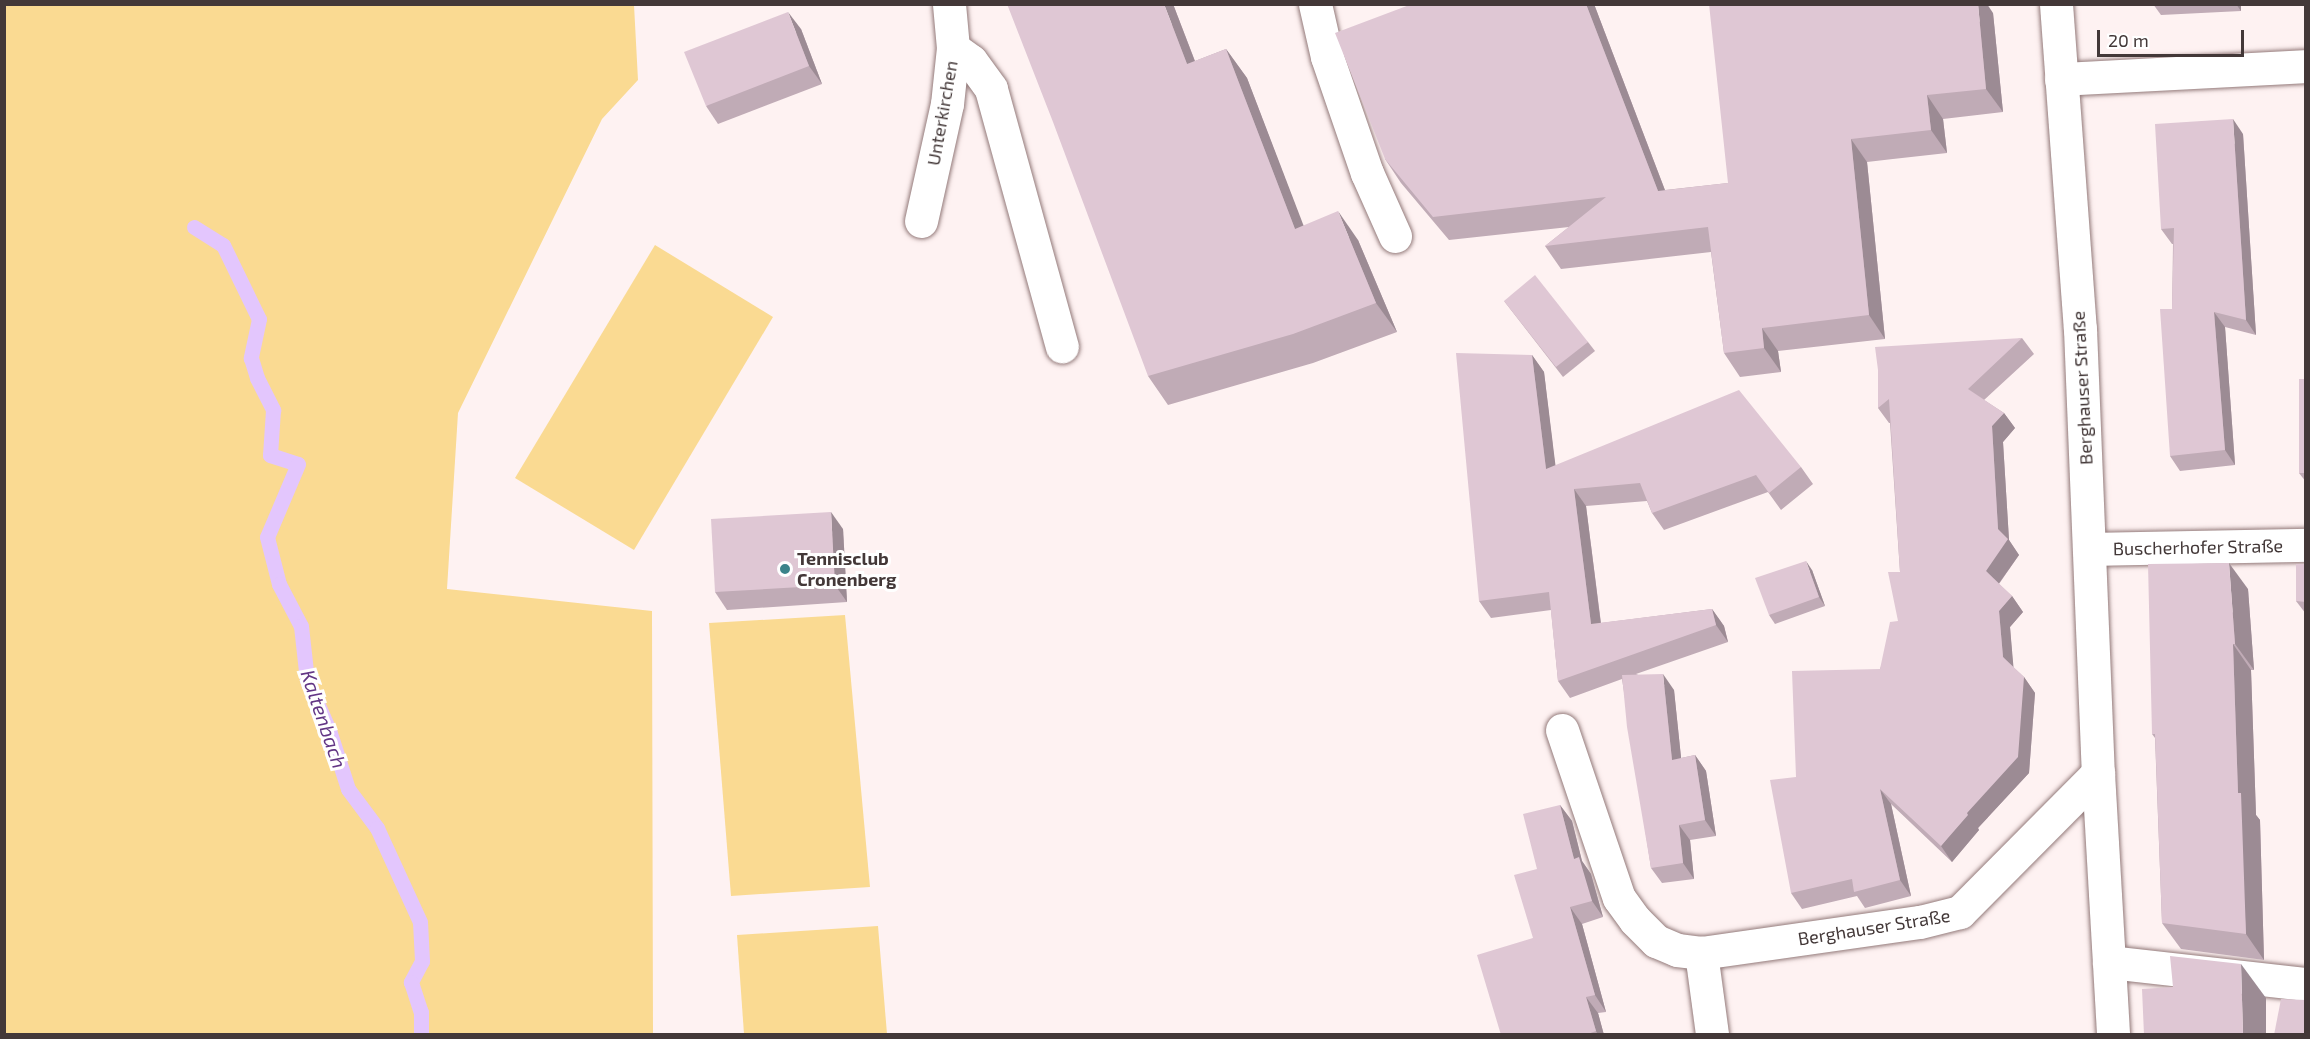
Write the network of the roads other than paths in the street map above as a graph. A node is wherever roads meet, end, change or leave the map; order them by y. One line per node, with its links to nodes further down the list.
1 (949, 4): 4 (street, Unterkirchen)
2 (1315, 4): 8 (street)
3 (2056, 4): 6 (street, Berghauser Straße)
4 (953, 48): 7 (street, Unterkirchen); 9 (street)
5 (2306, 66): 6 (street)
6 (2061, 80): 11 (street, Berghauser Straße)
7 (921, 221)
8 (1395, 236)
9 (1062, 346)
10 (2306, 545): 11 (street, Buscherhofer Straße)
11 (2091, 549): 13 (street, Berghauser Straße)
12 (1562, 730): 14 (street, Berghauser Straße)
13 (2098, 773): 14 (street, Berghauser Straße); 15 (street, Berghauser Straße)
14 (1701, 953): 17 (street)
15 (2109, 962): 16 (street); 18 (street, Berghauser Straße)
16 (2306, 984)
17 (1712, 1035)
18 (2113, 1035)

